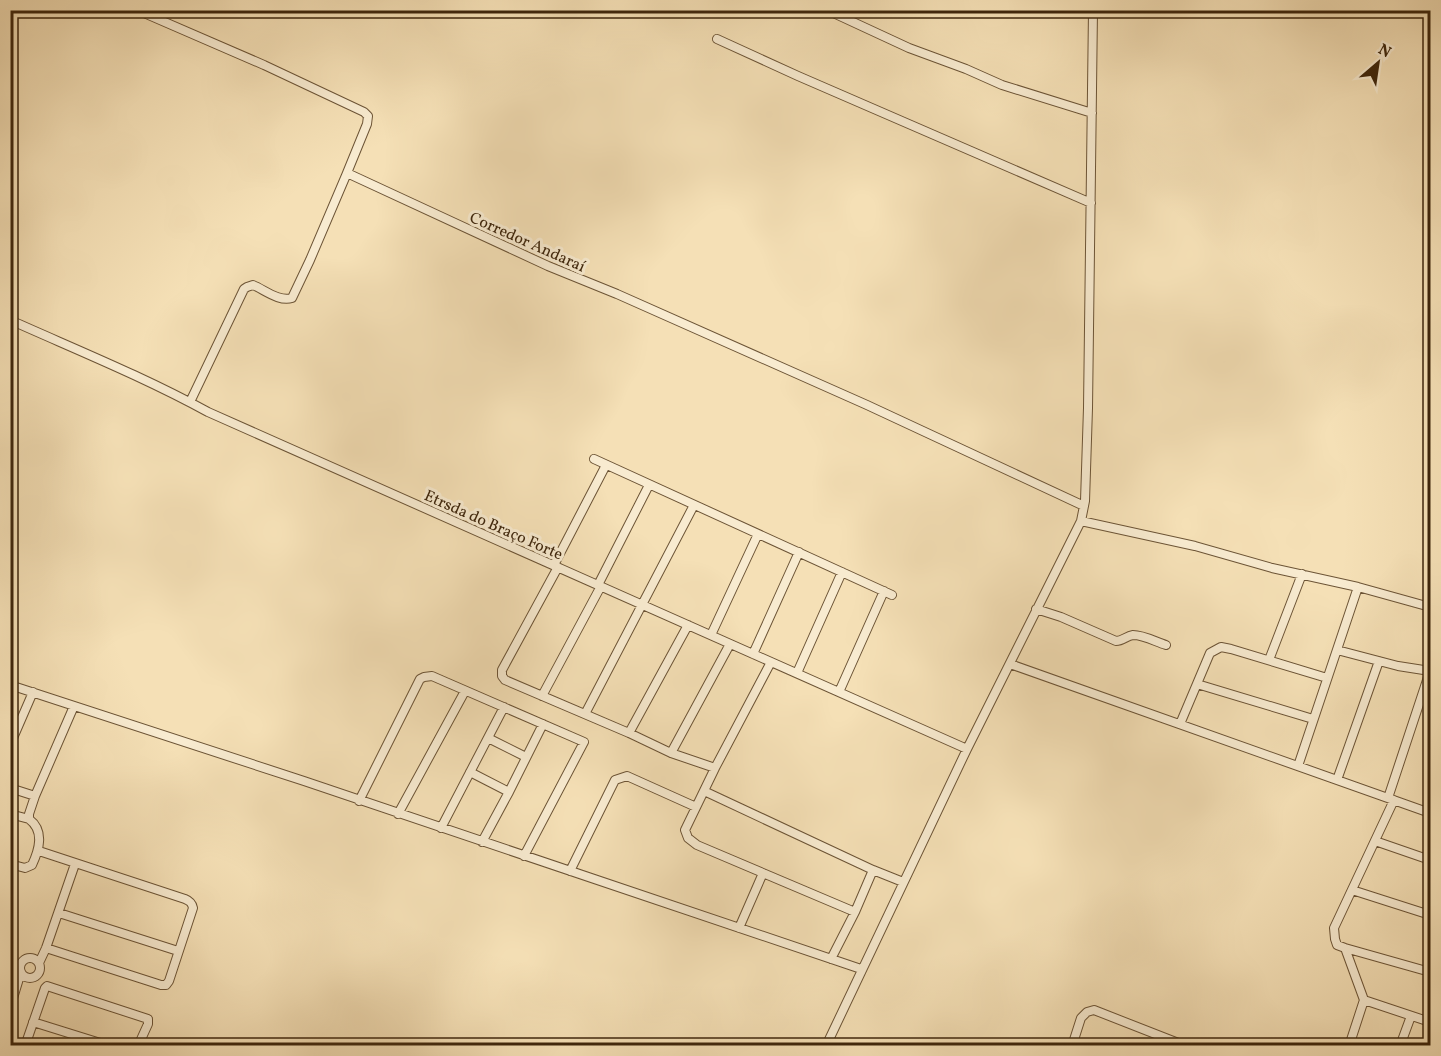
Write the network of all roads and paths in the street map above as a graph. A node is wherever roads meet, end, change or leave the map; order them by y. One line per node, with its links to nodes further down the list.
1 (137, 10): 6 (street)
2 (826, 10): 5 (street)
3 (1093, 10): 5 (street)
4 (717, 39): 7 (street)
5 (1092, 113): 7 (street)
6 (347, 173): 9 (street); 14 (street, Corredor Andaraí)
7 (1091, 203): 14 (street)
8 (10, 320): 9 (street, Etrsda do Braço Forte)
9 (190, 402): 18 (street, Etrsda do Braço Forte)
10 (594, 459): 11 (street)
11 (606, 465): 12 (street); 18 (street)
12 (649, 485): 13 (street); 21 (street)
13 (694, 505): 16 (street); 25 (street)
14 (1084, 506): 15 (street)
15 (1081, 521): 20 (street); 27 (street)
16 (758, 534): 17 (street); 29 (street)
17 (799, 552): 19 (street); 33 (street)
18 (556, 566): 21 (street, Etrsda do Braço Forte); 46 (street)
19 (842, 572): 23 (street); 39 (street)
20 (1302, 574): 22 (street); 34 (street)
21 (600, 586): 25 (street, Etrsda do Braço Forte); 46 (street)
22 (1358, 587): 26 (street); 32 (street)
23 (884, 591): 24 (street); 45 (street)
24 (892, 595)
25 (642, 605): 28 (street, Etrsda do Braço Forte); 49 (street)
26 (1431, 607)
27 (1036, 609): 31 (street); 37 (street)
28 (688, 625): 29 (street, Etrsda do Braço Forte); 53 (street)
29 (711, 635): 30 (street, Etrsda do Braço Forte)
30 (730, 644): 33 (street, Etrsda do Braço Forte); 57 (street)
31 (1166, 645)
32 (1337, 650): 35 (street); 40 (street)
33 (753, 654): 36 (street, Etrsda do Braço Forte)
34 (1269, 660): 40 (street); 41 (street)
35 (1379, 661): 38 (street); 62 (street)
36 (771, 662): 39 (street, Etrsda do Braço Forte); 60 (street)
37 (1010, 664): 52 (street); 56 (street)
38 (1431, 671): 67 (street)
39 (797, 673): 45 (street, Etrsda do Braço Forte)
40 (1327, 678): 50 (street)
41 (1197, 684): 50 (street); 52 (street)
42 (10, 685): 44 (street)
43 (465, 691): 48 (street); 68 (street); 71 (street)
44 (33, 692): 47 (street); 55 (street)
45 (839, 692): 56 (street, Etrsda do Braço Forte)
46 (542, 696): 49 (street)
47 (74, 706): 66 (street); 68 (street)
48 (504, 707): 51 (street); 54 (street)
49 (585, 714): 53 (street)
50 (1313, 719): 59 (street)
51 (543, 724): 58 (street); 78 (street)
52 (1180, 724): 59 (street)
53 (629, 733): 57 (street)
54 (488, 738): 58 (street); 61 (street)
55 (10, 745)
56 (967, 749): 85 (street)
57 (671, 753): 60 (street)
58 (526, 757): 65 (street)
59 (1298, 766): 62 (street)
60 (715, 768): 64 (street)
61 (470, 772): 65 (street); 74 (street)
62 (1336, 780): 67 (street)
63 (10, 788): 66 (street)
64 (704, 791): 69 (street); 82 (street)
65 (509, 792): 76 (street)
66 (35, 796): 73 (street)
67 (1391, 799): 70 (street); 75 (street)
68 (359, 801): 71 (street)
69 (696, 807): 83 (street); 84 (street)
70 (1430, 811)
71 (398, 813): 74 (street)
72 (10, 814): 73 (street)
73 (29, 819): 77 (street)
74 (441, 828): 76 (street)
75 (1375, 841): 79 (street); 86 (street)
76 (482, 842): 78 (street)
77 (39, 851): 80 (street); 81 (street)
78 (524, 856): 83 (street)
79 (1431, 860)
80 (10, 864)
81 (75, 864): 88 (street); 93 (street)
82 (873, 870): 85 (street); 87 (street)
83 (570, 872): 90 (street)
84 (763, 873): 87 (street); 90 (street)
85 (903, 882): 96 (street)
86 (1352, 890): 89 (street); 92 (street)
87 (855, 912): 94 (street)
88 (59, 913): 91 (street); 93 (street)
89 (1431, 915)
90 (739, 928): 94 (street)
91 (46, 948): 93 (street); 95 (street)
92 (1345, 948): 98 (street); 99 (street)
93 (178, 951)
94 (831, 959): 96 (street)
95 (39, 963): 97 (street); 97 (street)
96 (861, 969): 107 (street)
97 (21, 972): 100 (street)
98 (1431, 972)
99 (1364, 999): 101 (street); 110 (street)
100 (11, 1005)
101 (1411, 1016): 103 (street); 111 (street)
102 (33, 1022): 104 (street); 105 (street); 106 (street)
103 (1431, 1022)
104 (25, 1046)
105 (110, 1046)
106 (138, 1046)
107 (826, 1046)
108 (1072, 1046): 109 (street)
109 (1186, 1046)
110 (1349, 1046)
111 (1400, 1046)

